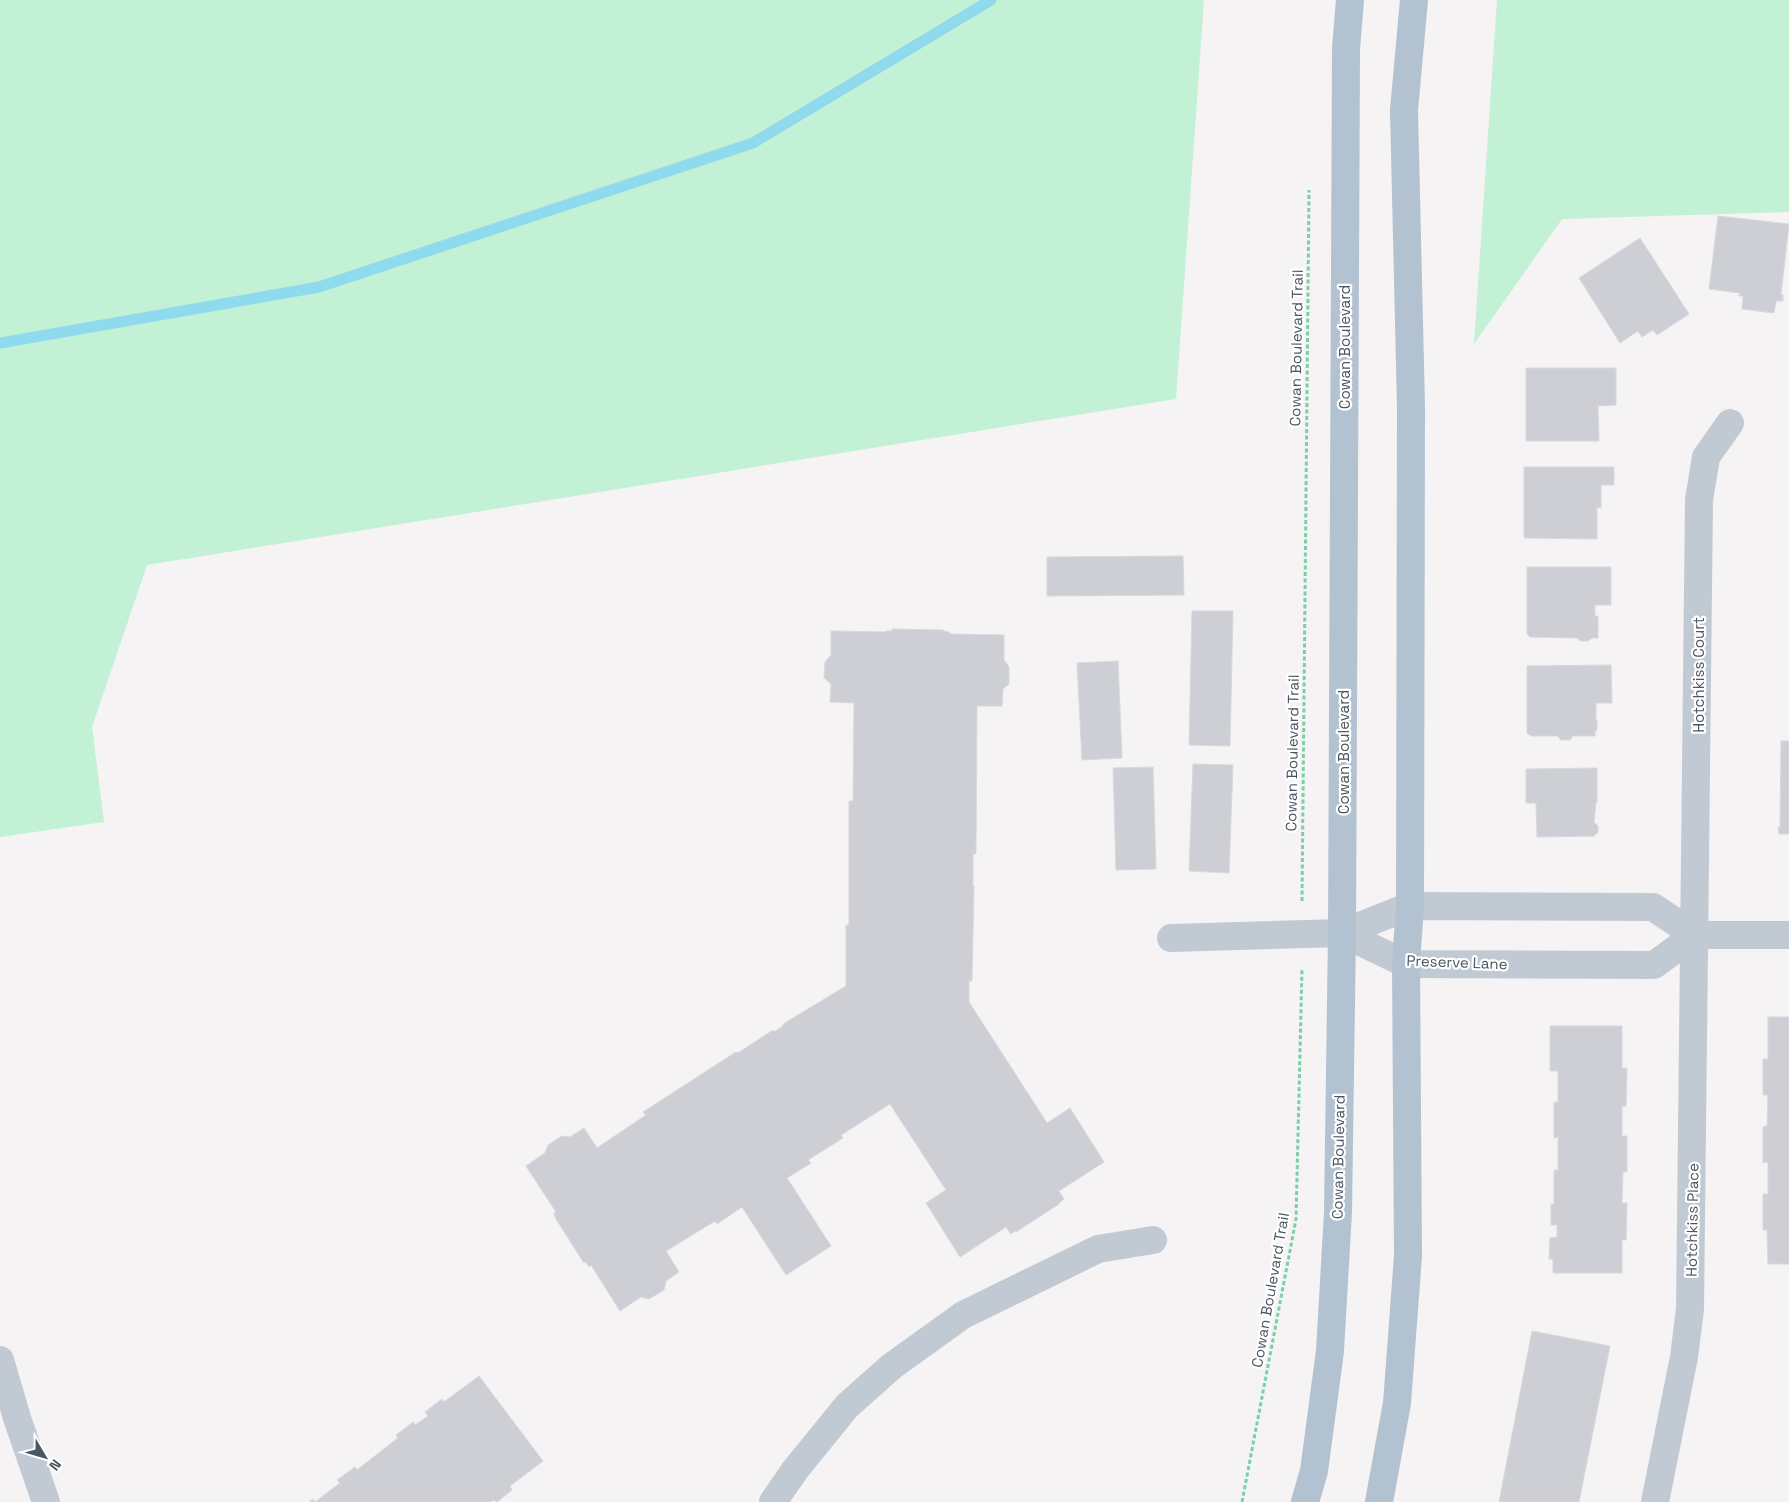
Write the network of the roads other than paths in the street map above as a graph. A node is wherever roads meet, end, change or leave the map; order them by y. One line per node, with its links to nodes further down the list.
1 (1350, 0): 5 (main road, Cowan Boulevard)
2 (1414, 0): 4 (main road)
3 (1730, 423): 6 (street, Hotchkiss Court)
4 (1410, 906): 5 (street); 6 (street); 9 (main road)
5 (1342, 933): 8 (street); 9 (street, Preserve Lane); 14 (main road, Cowan Boulevard)
6 (1695, 934): 7 (street); 9 (street, Preserve Lane); 16 (street, Hotchkiss Place)
7 (1789, 935)
8 (1171, 938)
9 (1406, 964): 15 (main road)
10 (1153, 1240): 13 (street)
11 (0, 1360): 12 (street)
12 (46, 1502)
13 (773, 1502)
14 (1306, 1502)
15 (1379, 1502)
16 (1655, 1502)

